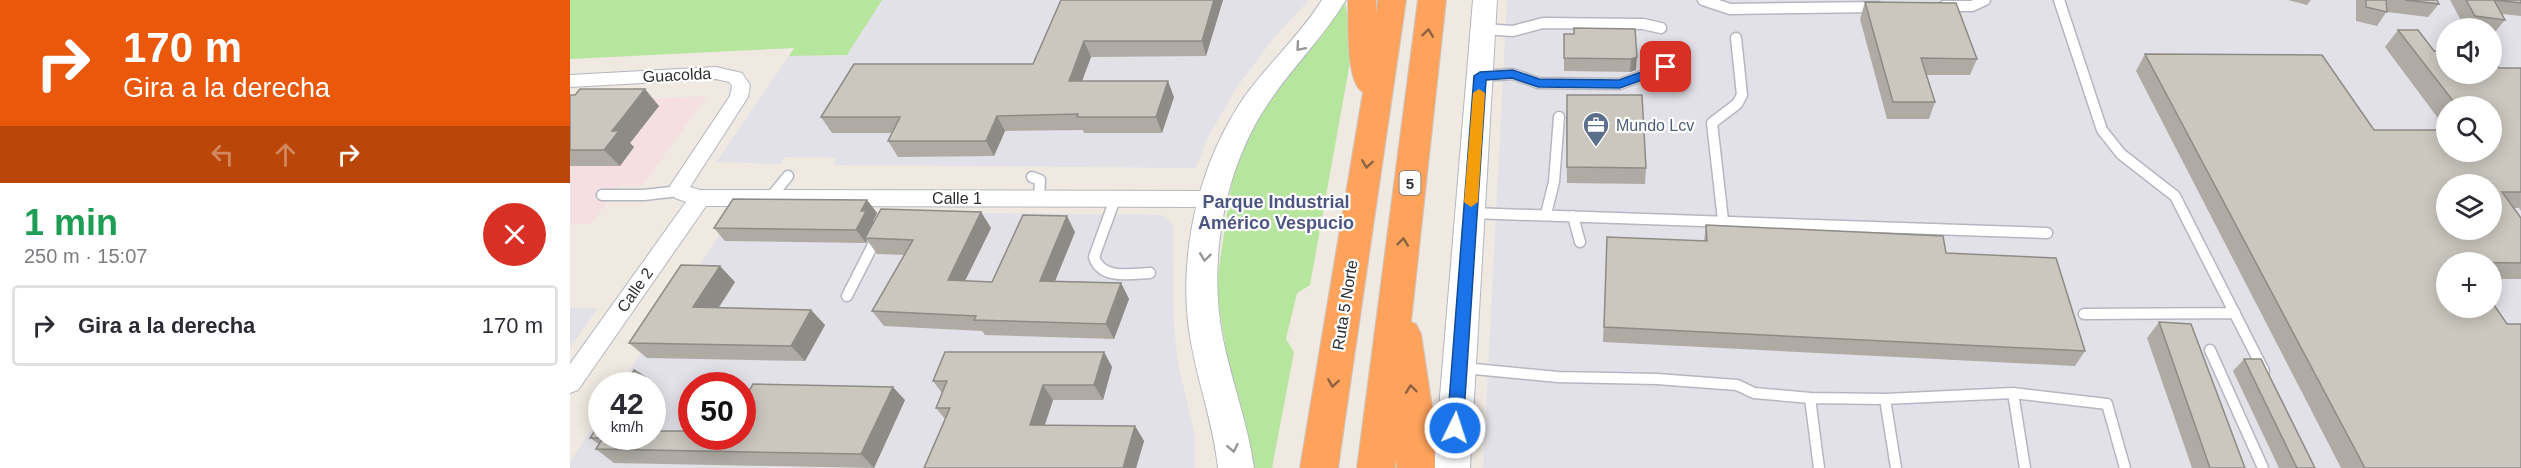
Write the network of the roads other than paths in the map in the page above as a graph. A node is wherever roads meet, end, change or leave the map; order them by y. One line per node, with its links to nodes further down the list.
1 (1334, 0): 25 (main road, one-way to 25)
2 (1362, 0): 16 (highway)
3 (1392, 0): 16 (highway, Ruta 5 Norte)
4 (1432, 0): 35 (highway, 5, one-way to 4)
5 (1703, 0): 9 (lane)
6 (1985, 0): 8 (lane)
7 (2060, 0): 37 (lane)
8 (1937, 6)
9 (1891, 7)
10 (1484, 14): 11 (lane); 14 (main road)
11 (1661, 28)
12 (1736, 38): 29 (lane)
13 (1666, 67): 14 (lane)
14 (1480, 76): 26 (main road)
15 (570, 81): 20 (street, Guacolda)
16 (1376, 106): 45 (highway, Ruta 5 Norte, one-way to 45)
17 (1559, 117): 27 (lane)
18 (788, 176): 22 (lane)
19 (1032, 177): 23 (lane)
20 (689, 194): 21 (lane); 22 (street, Calle 1); 40 (street, Calle 2)
21 (602, 195)
22 (770, 198): 23 (street, Calle 1)
23 (1039, 199): 24 (street, Calle 1)
24 (1115, 199): 25 (street, Calle 1); 33 (lane)
25 (1214, 199): 46 (main road, one-way to 46)
26 (1470, 213): 27 (lane); 39 (main road)
27 (1546, 214): 28 (lane)
28 (1573, 216): 29 (lane); 32 (lane)
29 (1723, 220): 31 (lane)
30 (883, 226): 34 (lane)
31 (2047, 233)
32 (1580, 242)
33 (1150, 273)
34 (847, 296)
35 (1396, 300): 47 (highway, 5); 48 (highway, one-way to 35)
36 (2084, 314): 37 (lane)
37 (2235, 314): 41 (lane)
38 (2210, 350): 54 (lane)
39 (1459, 367): 43 (lane); 49 (main road)
40 (570, 383)
41 (2271, 386)
42 (2013, 393): 44 (lane); 52 (lane); 53 (lane)
43 (1810, 398): 44 (lane); 50 (lane)
44 (1885, 399): 51 (lane)
45 (1320, 459)
46 (1236, 468)
47 (1376, 468)
48 (1416, 468)
49 (1452, 468)
50 (1819, 468)
51 (1896, 468)
52 (2025, 468)
53 (2126, 468)
54 (2263, 468)

